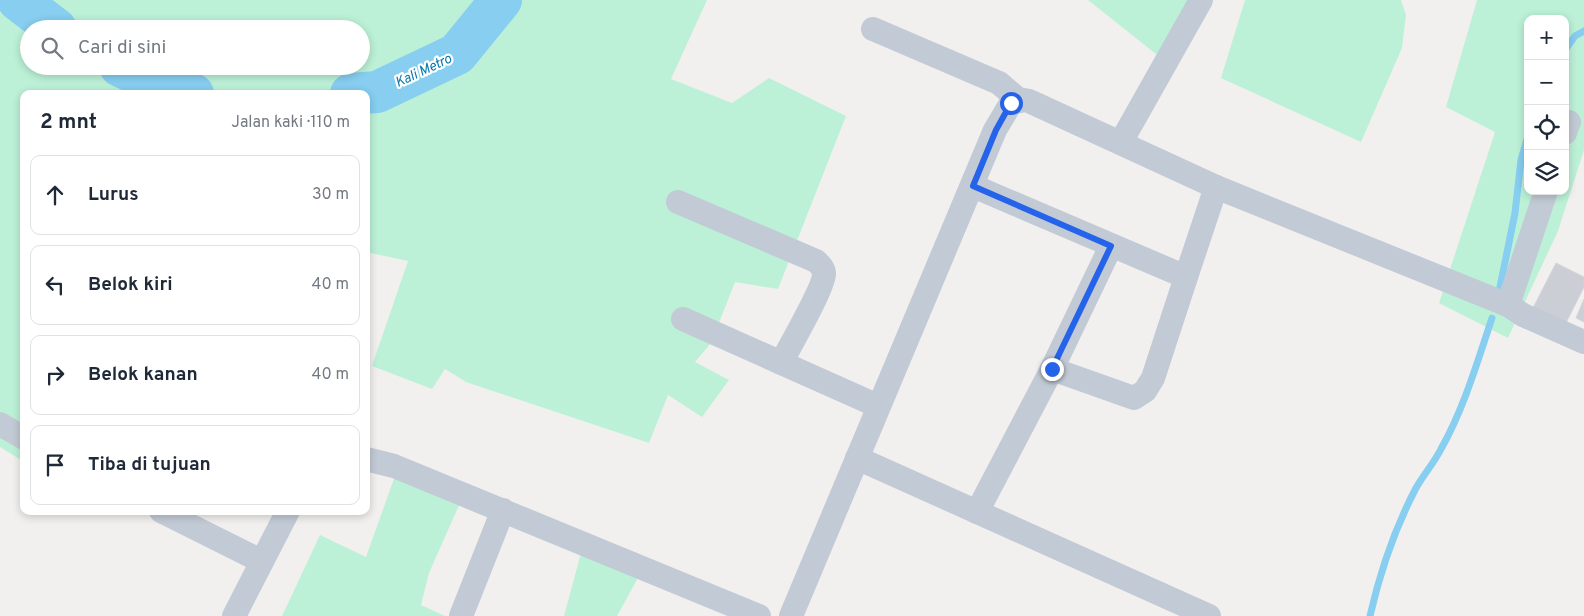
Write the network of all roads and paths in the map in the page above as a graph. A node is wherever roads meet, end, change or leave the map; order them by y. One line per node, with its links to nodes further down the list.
1 (1201, 0): 4 (street)
2 (873, 29): 3 (street)
3 (1019, 100): 4 (street); 5 (street)
4 (1121, 142): 6 (street)
5 (973, 186): 9 (street); 16 (street)
6 (1216, 187): 10 (street); 11 (street)
7 (1545, 195): 11 (street)
8 (678, 202): 14 (street)
9 (1111, 246): 10 (street); 15 (street)
10 (1186, 277): 15 (street)
11 (1516, 310): 13 (street)
12 (683, 319): 14 (street)
13 (1584, 342)
14 (781, 363): 16 (street)
15 (1052, 369): 22 (street)
16 (878, 406): 19 (street)
17 (0, 424): 18 (street)
18 (20, 436)
19 (857, 458): 22 (street); 30 (street)
20 (370, 460): 21 (street)
21 (503, 510): 26 (street); 28 (street)
22 (977, 512): 31 (street)
23 (169, 515): 25 (street)
24 (286, 515): 25 (street)
25 (261, 561): 27 (street)
26 (731, 610): 29 (street)
27 (234, 616)
28 (461, 616)
29 (759, 616)
30 (791, 616)
31 (1209, 616)

